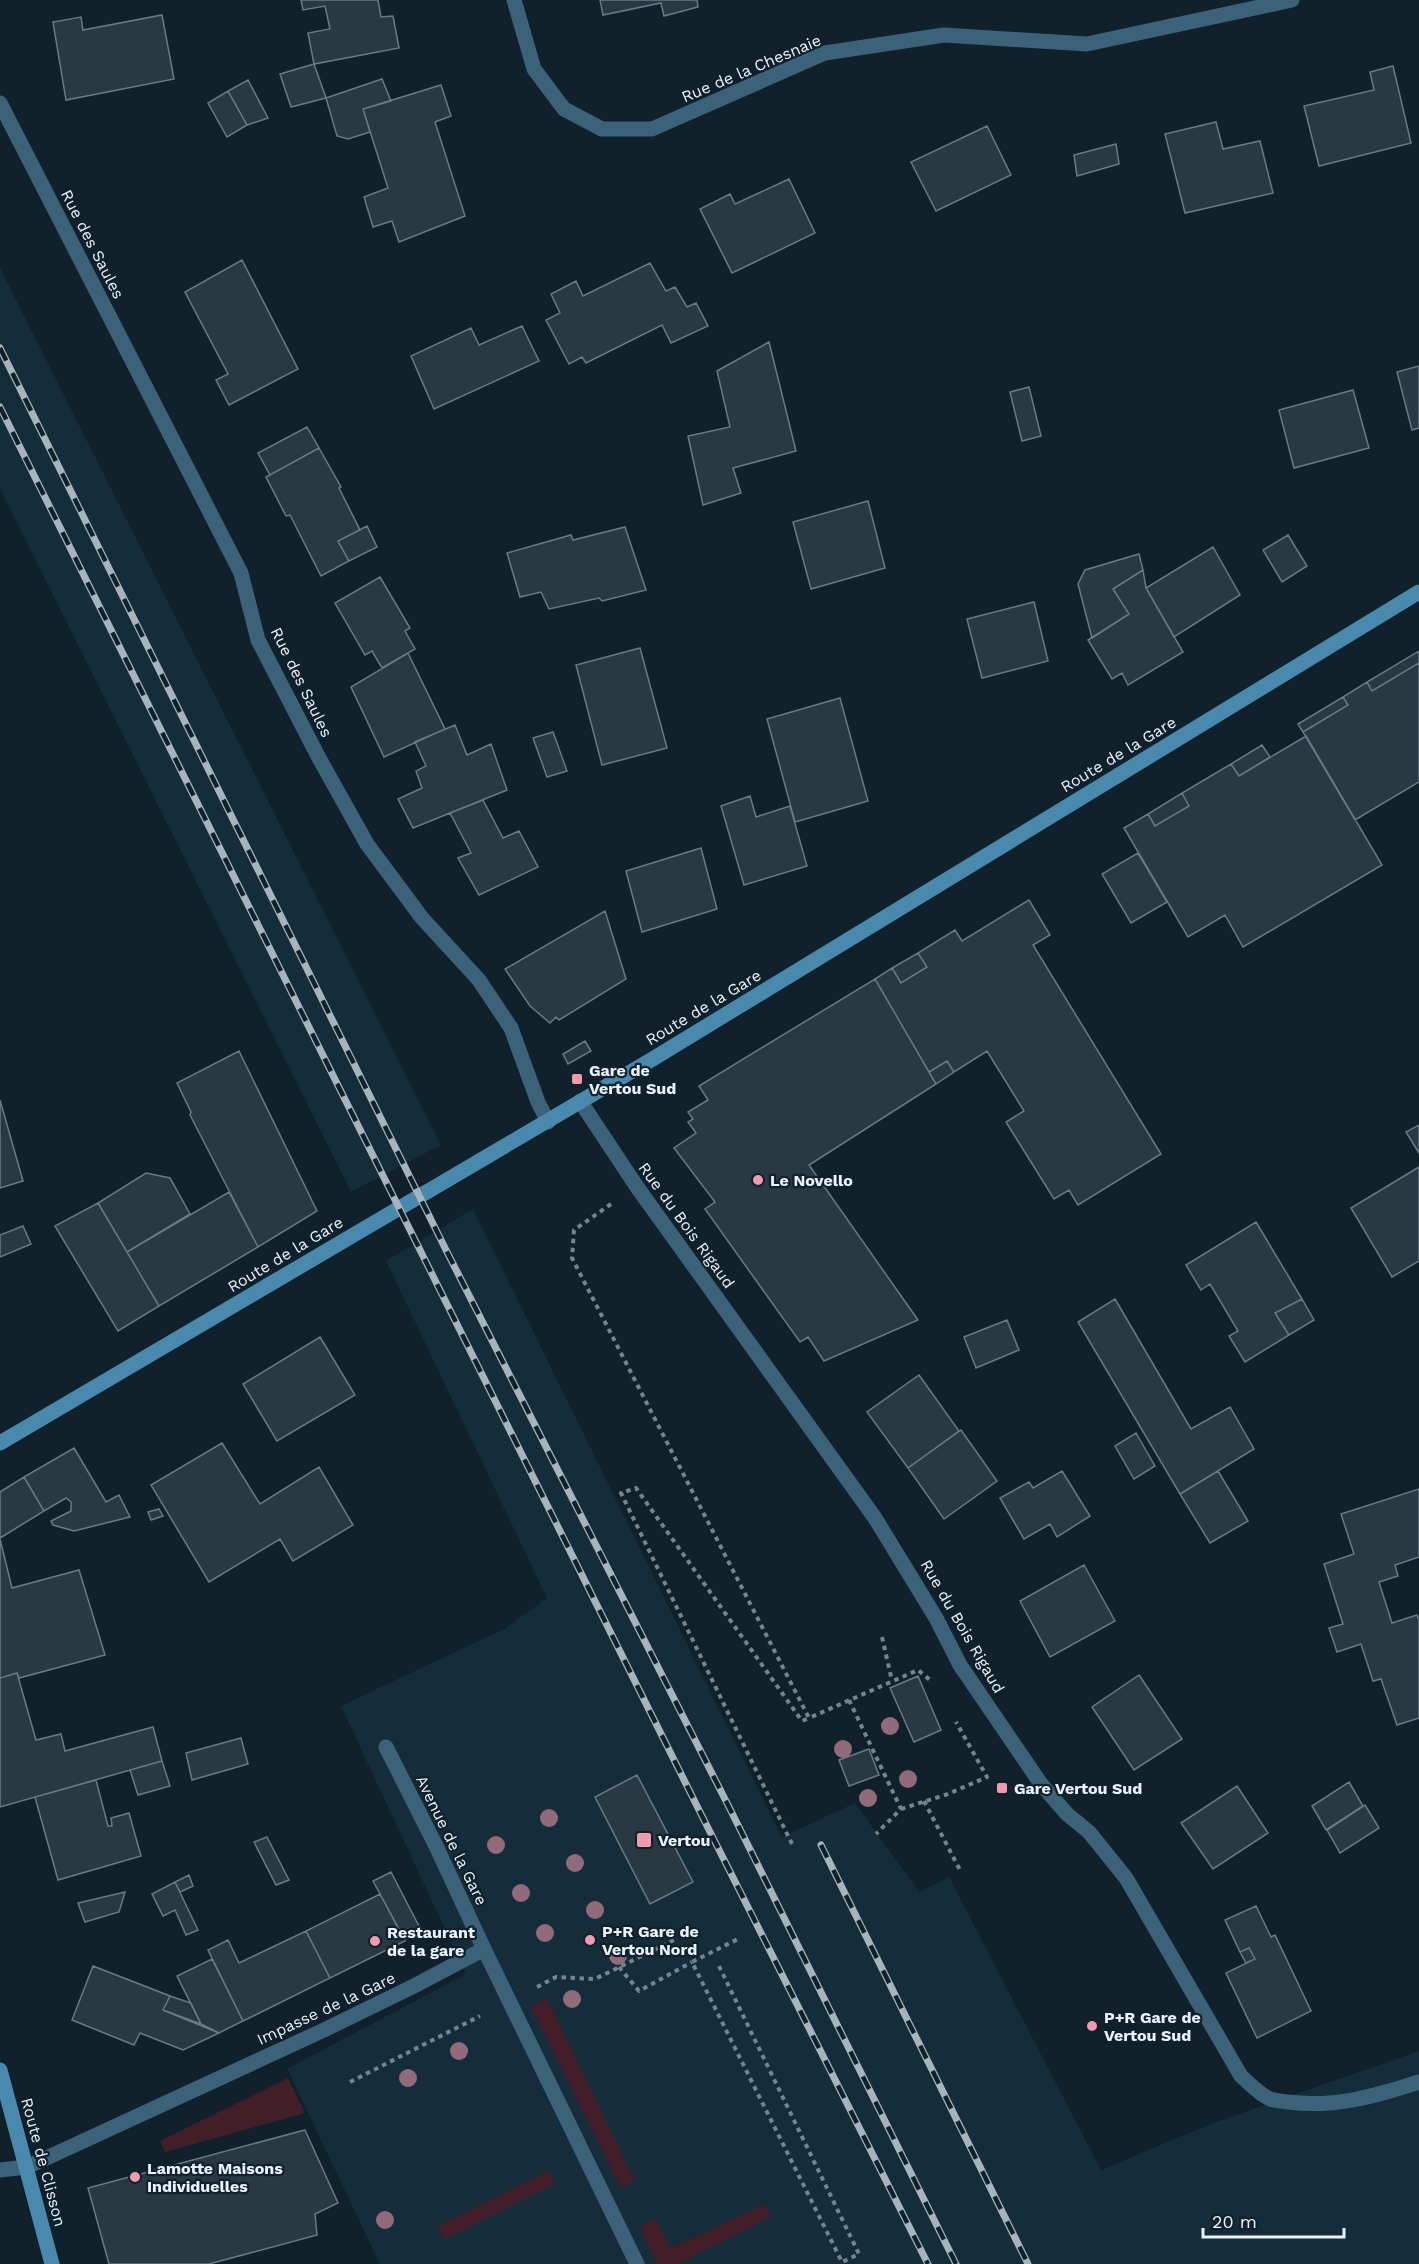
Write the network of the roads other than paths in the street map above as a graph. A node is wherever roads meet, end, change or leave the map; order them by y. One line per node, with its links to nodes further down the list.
1 (514, 0): 2 (street, Rue de la Chesnaie)
2 (1292, 0)
3 (0, 103): 6 (street, Rue des Saules)
4 (1419, 592): 5 (main road, Route de la Gare)
5 (580, 1101): 6 (main road, Route de la Gare); 11 (street, Rue du Bois Rigaud)
6 (548, 1122): 7 (main road, Route de la Gare)
7 (0, 1443)
8 (386, 1747): 9 (street, Avenue de la Gare)
9 (484, 1949): 12 (street, Impasse de la Gare); 15 (street)
10 (0, 2070): 12 (main road, Route de Clisson)
11 (1419, 2082)
12 (27, 2167): 13 (street, Impasse de la Gare); 14 (main road, Route de Clisson)
13 (0, 2170)
14 (52, 2264)
15 (637, 2264)

